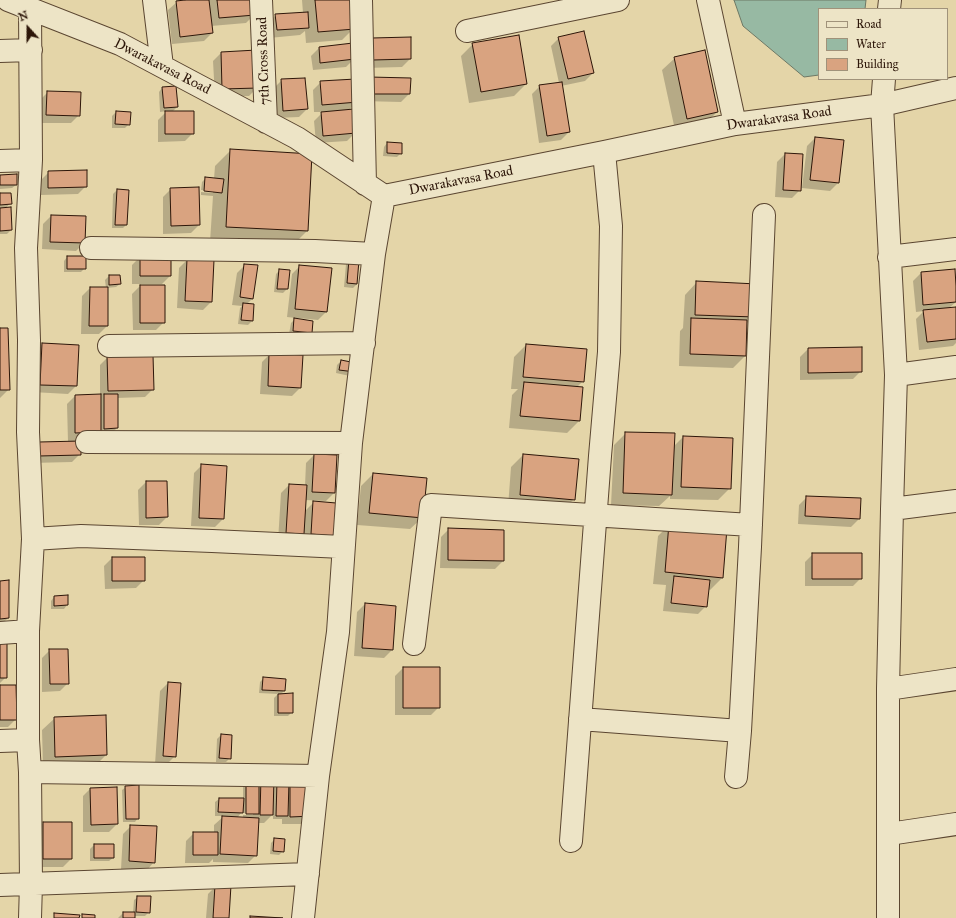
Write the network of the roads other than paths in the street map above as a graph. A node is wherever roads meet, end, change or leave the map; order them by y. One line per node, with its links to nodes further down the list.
1 (8, 0): 8 (street, Dwarakavasa Road)
2 (154, 0): 12 (street)
3 (262, 0): 16 (street, 7th Cross Road)
4 (361, 0): 21 (street)
5 (618, 0): 7 (street)
6 (708, 0): 17 (street)
7 (570, 4): 9 (street)
8 (30, 9): 10 (street); 12 (street, Dwarakavasa Road)
9 (467, 31)
10 (31, 50): 11 (street); 20 (street)
11 (0, 51)
12 (162, 66): 16 (street, Dwarakavasa Road)
13 (884, 80): 15 (street)
14 (956, 88): 15 (street, Dwarakavasa Road)
15 (882, 105): 17 (street, Dwarakavasa Road); 27 (street)
16 (266, 122): 21 (street, Dwarakavasa Road)
17 (735, 124): 18 (street, Dwarakavasa Road)
18 (604, 152): 22 (street, Dwarakavasa Road); 36 (street)
19 (0, 160): 20 (street)
20 (31, 160): 38 (street)
21 (365, 184): 22 (street, Dwarakavasa Road)
22 (384, 196): 26 (street)
23 (764, 215): 37 (street)
24 (91, 248): 26 (street)
25 (956, 249): 27 (street)
26 (374, 254): 28 (street)
27 (889, 257): 31 (street)
28 (364, 343): 29 (street); 33 (street)
29 (109, 346)
30 (956, 367): 31 (street)
31 (896, 376): 35 (street)
32 (87, 442): 33 (street)
33 (351, 443): 39 (street)
34 (956, 501): 35 (street)
35 (892, 509): 44 (street)
36 (595, 515): 37 (street); 42 (street); 45 (street)
37 (751, 525): 46 (street)
38 (32, 539): 39 (street); 40 (street)
39 (343, 547): 50 (street)
40 (28, 631): 41 (street); 47 (street)
41 (0, 633)
42 (414, 644)
43 (956, 679): 44 (street)
44 (888, 689): 53 (street)
45 (580, 719): 46 (street); 54 (street)
46 (740, 731): 51 (street)
47 (28, 740): 48 (street); 49 (street)
48 (0, 741)
49 (30, 772): 50 (street); 56 (street)
50 (318, 776): 55 (street)
51 (736, 777)
52 (956, 824): 53 (street)
53 (889, 834): 60 (street)
54 (571, 841)
55 (308, 874): 56 (street); 59 (street)
56 (31, 884): 57 (street); 58 (street)
57 (0, 885)
58 (30, 918)
59 (303, 918)
60 (888, 918)

